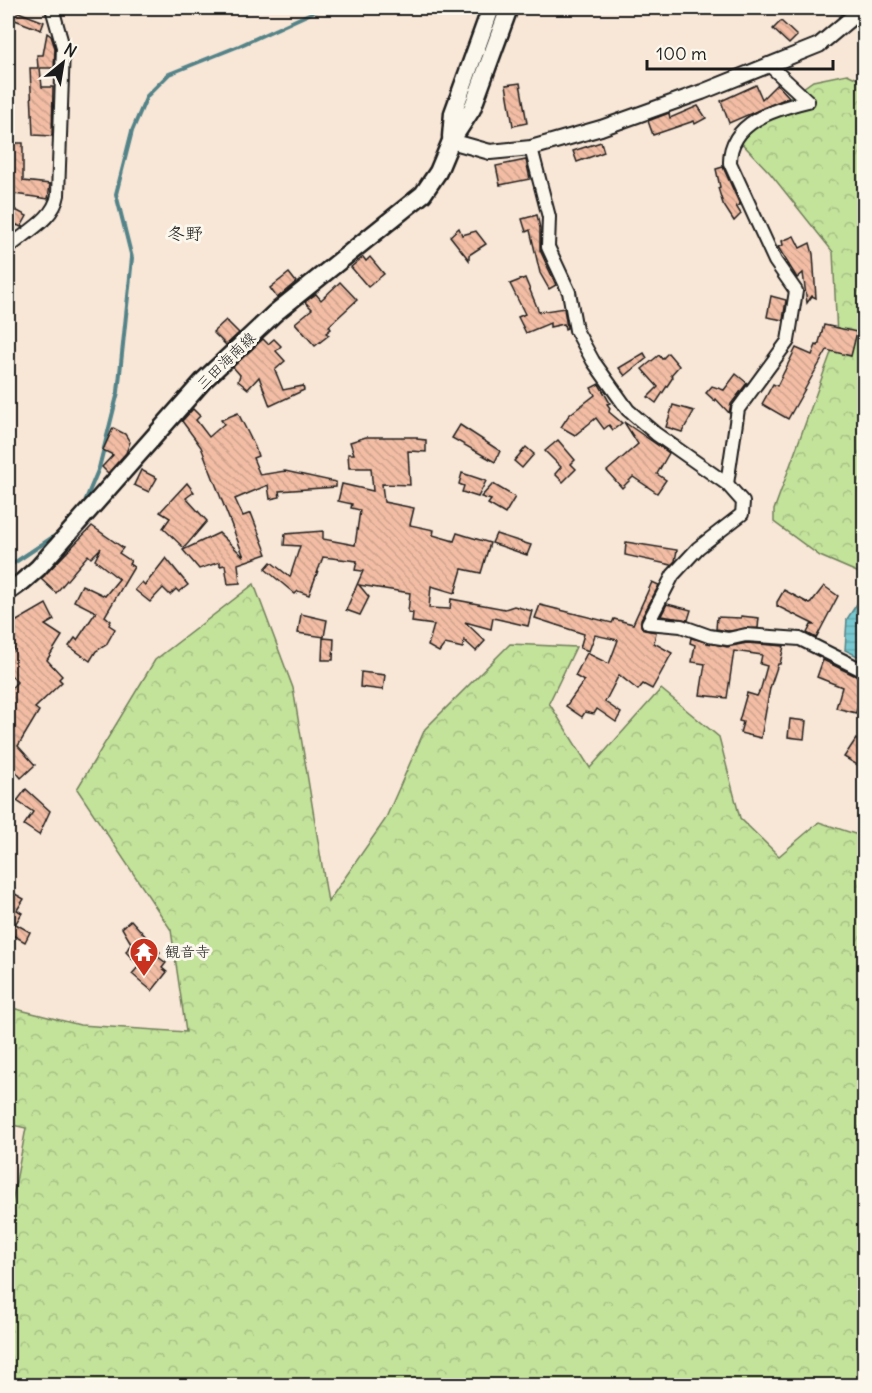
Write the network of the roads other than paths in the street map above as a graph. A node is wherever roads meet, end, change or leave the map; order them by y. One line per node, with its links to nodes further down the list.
1 (52, 8): 8 (street)
2 (492, 8): 6 (main road, 三田海南線)
3 (509, 8): 6 (main road, 三田海南線)
4 (863, 8): 5 (street)
5 (768, 64): 7 (street); 9 (street)
6 (451, 141): 7 (street); 10 (main road, 三田海南線)
7 (531, 148): 9 (street)
8 (8, 248)
9 (727, 484): 11 (street)
10 (8, 592)
11 (864, 671)

